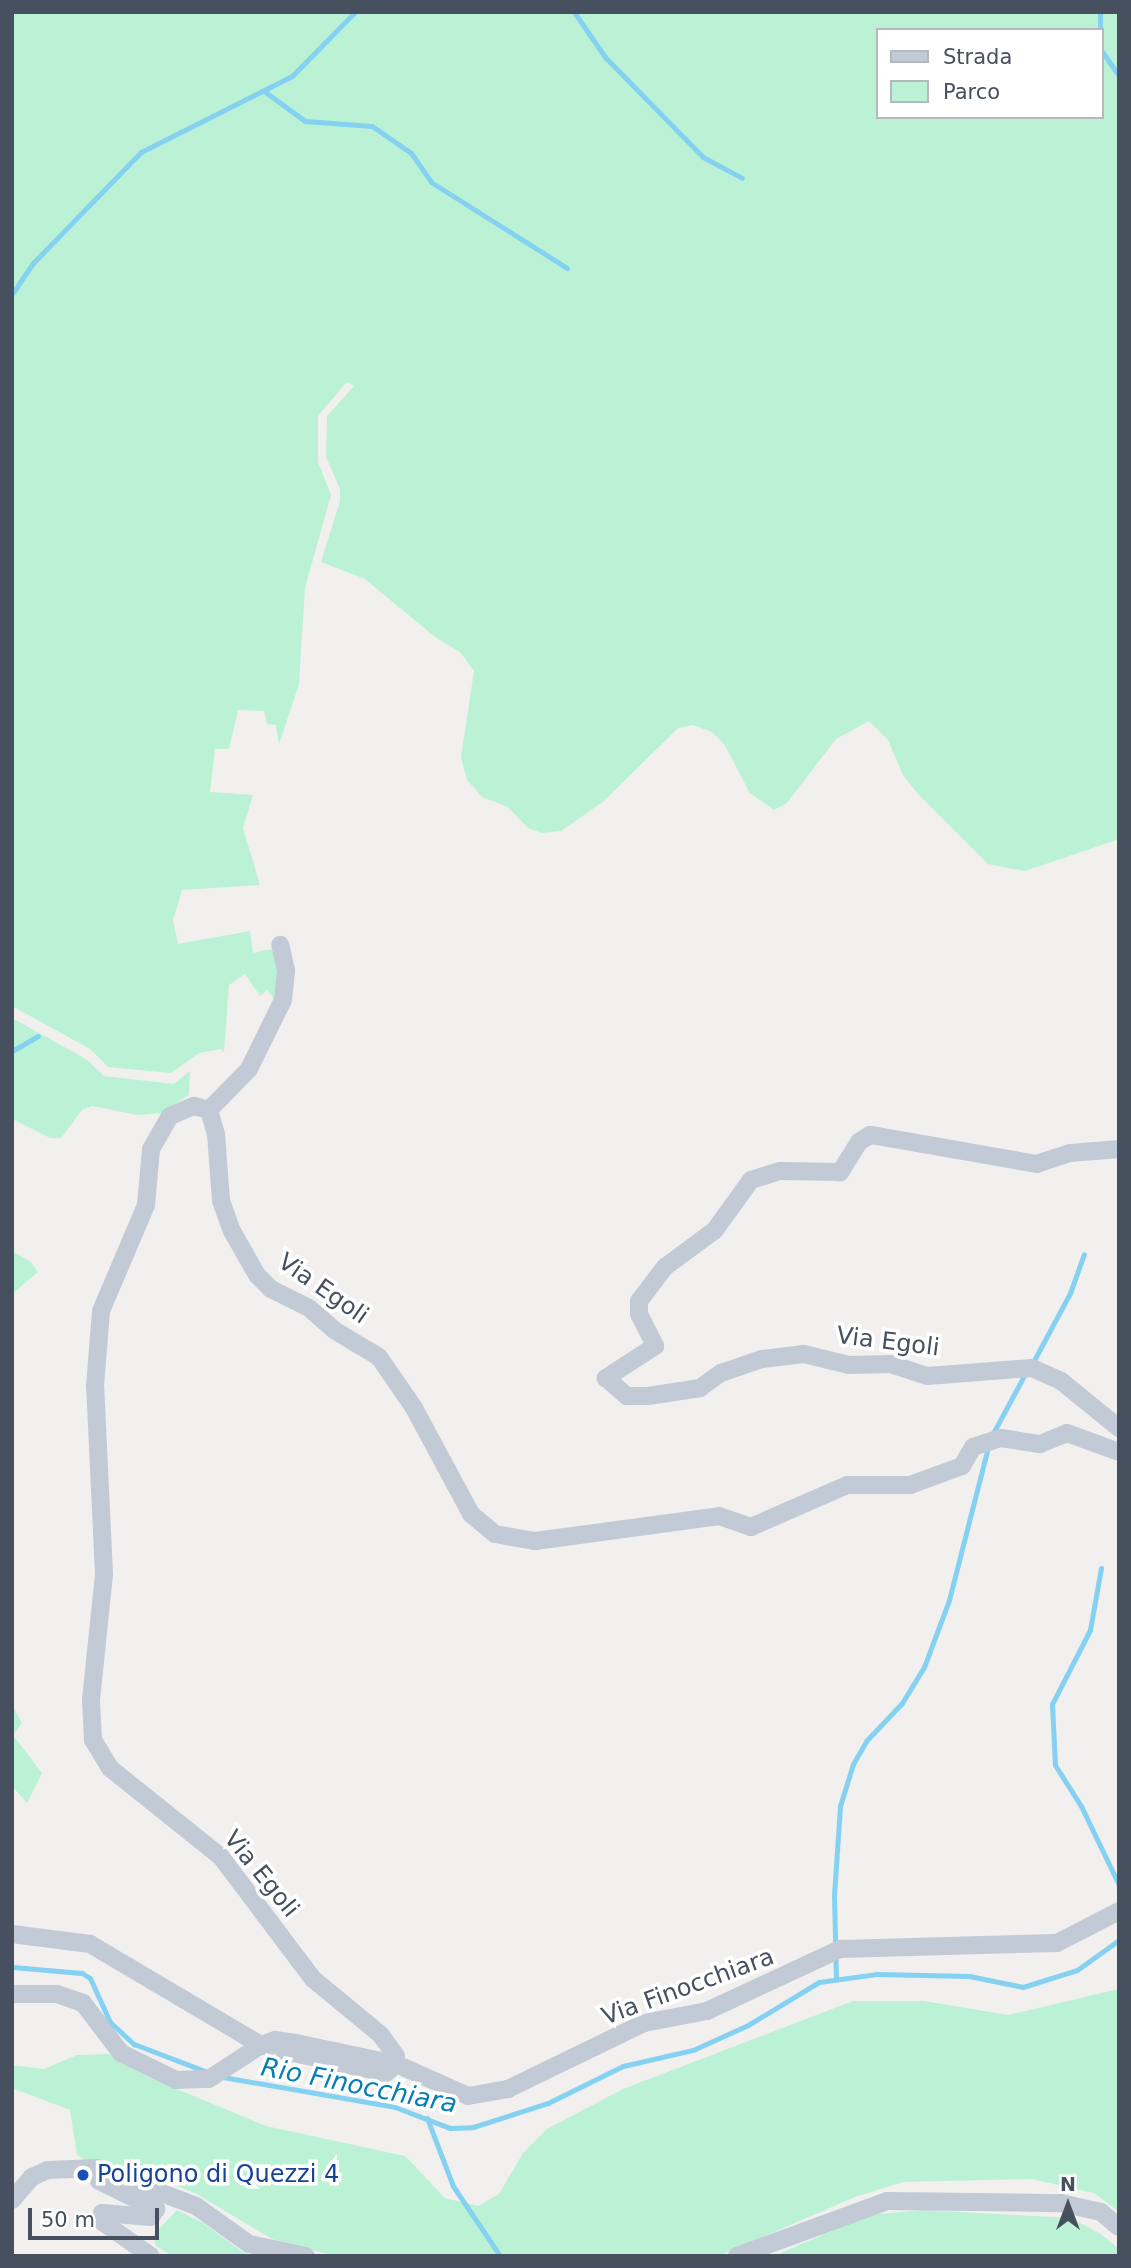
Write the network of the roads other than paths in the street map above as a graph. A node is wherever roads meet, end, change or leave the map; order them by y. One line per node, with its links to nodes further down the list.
1 (280, 945): 2 (street)
2 (209, 1110): 5 (street, Via Egoli); 9 (street, Via Egoli, bridge)
3 (1119, 1149): 4 (street, Via Egoli)
4 (1119, 1428)
5 (1119, 1452)
6 (1119, 1911): 9 (street, Via Finocchiara)
7 (12, 1934): 9 (street)
8 (12, 1994): 9 (street)
9 (256, 2048)
10 (96, 2168): 11 (street); 13 (street); 14 (street)
11 (12, 2200)
12 (1119, 2227): 15 (street)
13 (152, 2256)
14 (306, 2256)
15 (737, 2256)

